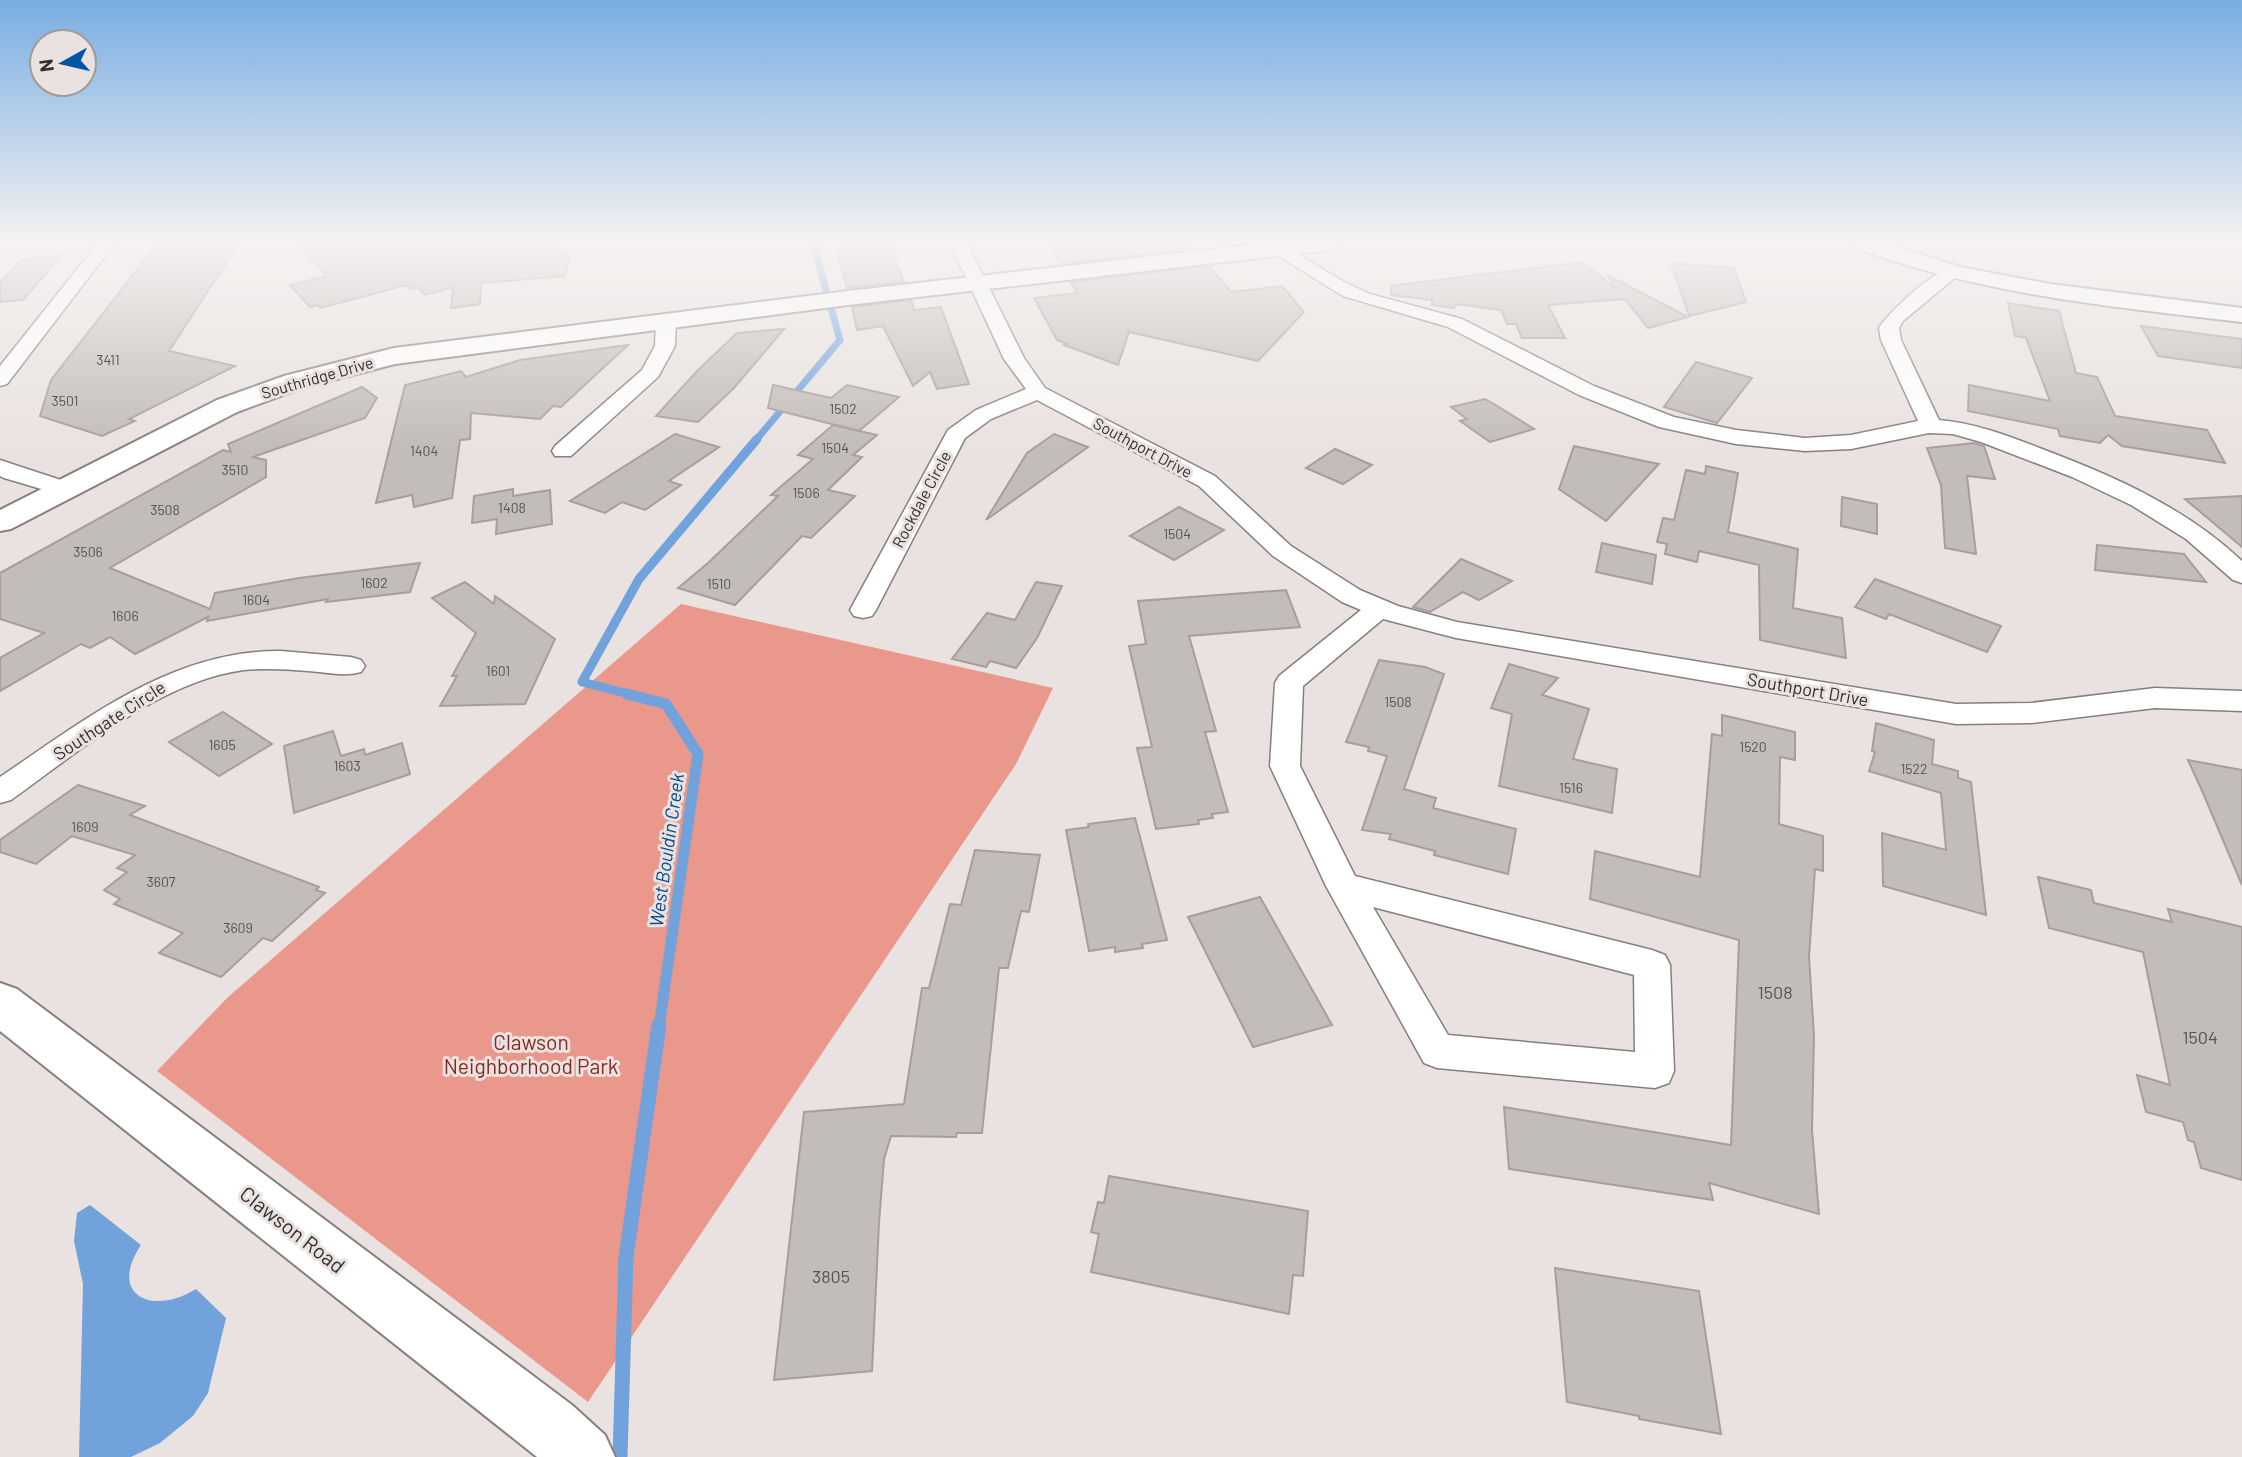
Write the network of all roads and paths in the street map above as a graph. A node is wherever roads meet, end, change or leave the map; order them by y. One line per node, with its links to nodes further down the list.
1 (54, 311): 9 (street)
2 (742, 311): 8 (street, Southridge Drive)
3 (991, 311): 10 (street, Southport Drive)
4 (1410, 311): 11 (street)
5 (1904, 311): 11 (street)
6 (2211, 311): 7 (street)
7 (2242, 315)
8 (666, 320): 12 (street); 14 (street, Southridge Drive)
9 (0, 380)
10 (1038, 392): 17 (street, Southport Drive); 18 (street, Rockdale Circle)
11 (1931, 426): 16 (street)
12 (563, 451)
13 (0, 467): 14 (street)
14 (65, 488): 15 (street, Southridge Drive)
15 (0, 522)
16 (2242, 575)
17 (1379, 608): 20 (street, Southport Drive); 22 (street)
18 (863, 610)
19 (351, 666): 21 (street, Southgate Circle)
20 (2242, 701)
21 (0, 792)
22 (1343, 886): 22 (street)
23 (0, 1003): 24 (street, Clawson Road)
24 (567, 1442)

